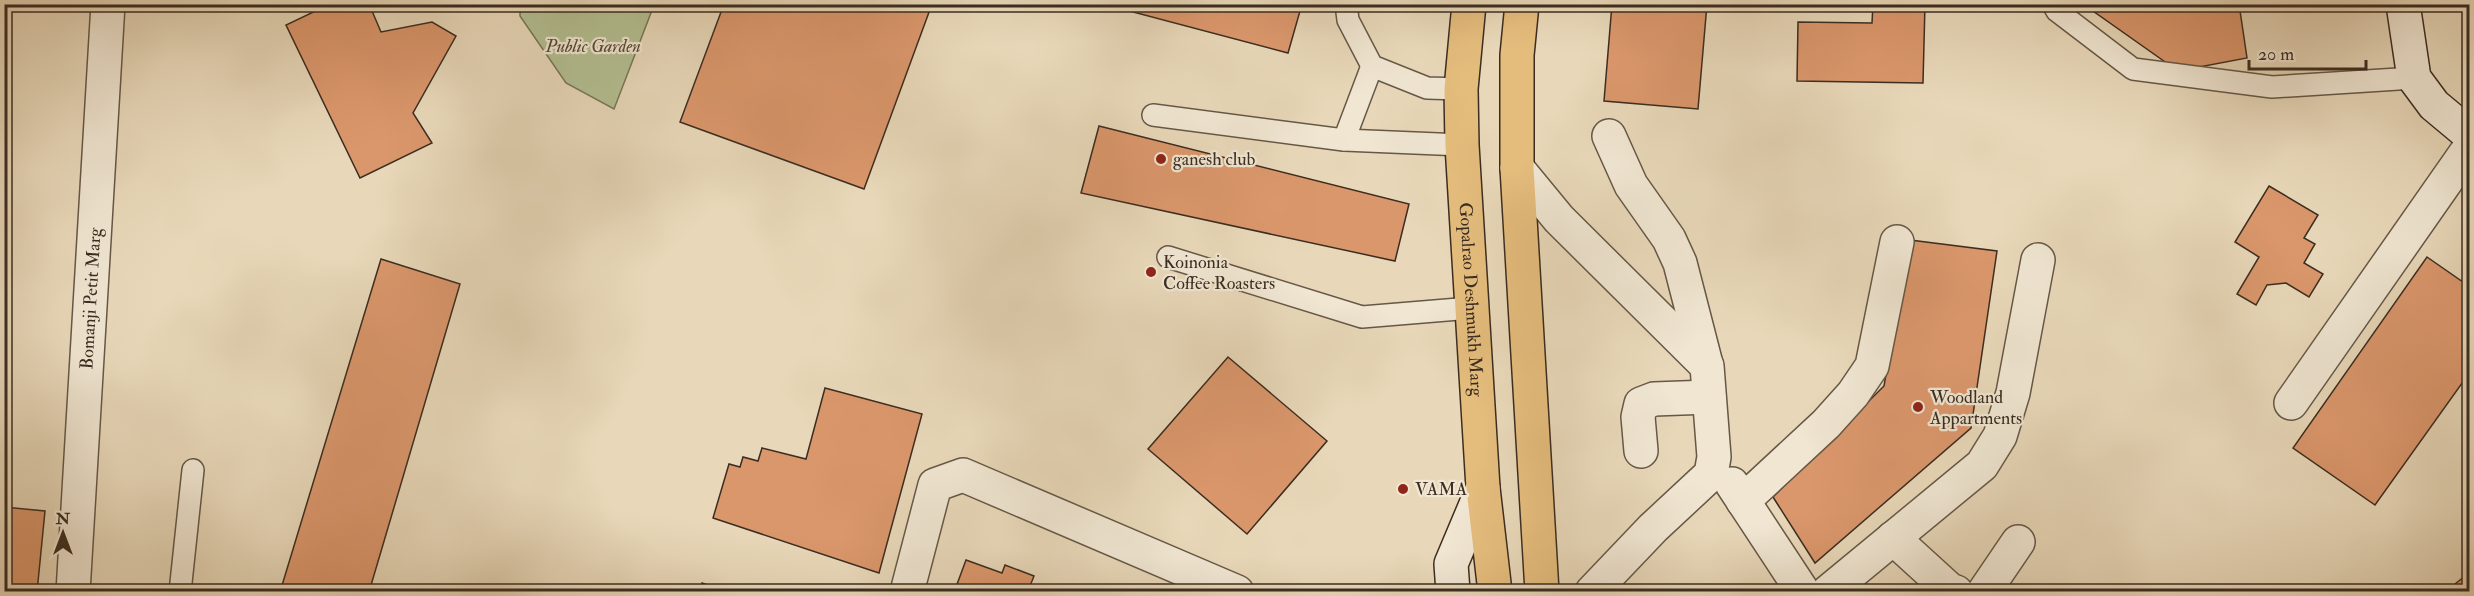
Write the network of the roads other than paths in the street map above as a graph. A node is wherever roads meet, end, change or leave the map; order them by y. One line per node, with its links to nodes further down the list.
1 (108, 4): 30 (street, Bomanji Petit Marg)
2 (1346, 4): 7 (lane)
3 (1469, 4): 9 (main road, Gopalrao Deshmukh Marg)
4 (1522, 4): 16 (main road)
5 (2054, 4): 8 (lane)
6 (2403, 4): 8 (street)
7 (1372, 66): 9 (lane); 13 (lane)
8 (2414, 78): 11 (street)
9 (1461, 89): 14 (main road, Gopalrao Deshmukh Marg)
10 (1153, 115): 13 (lane)
11 (2469, 135)
12 (1609, 136): 21 (street)
13 (1344, 140): 14 (lane)
14 (1462, 145): 20 (main road, Gopalrao Deshmukh Marg)
15 (2469, 147): 22 (street)
16 (1517, 168): 21 (street); 36 (main road)
17 (1898, 242): 27 (street)
18 (1168, 257): 20 (lane)
19 (2038, 260): 28 (street)
20 (1471, 308): 26 (main road, Gopalrao Deshmukh Marg)
21 (1708, 382): 23 (street); 24 (street)
22 (2291, 403)
23 (1641, 451)
24 (1714, 458): 27 (street); 37 (street)
25 (194, 470): 31 (lane)
26 (1483, 488): 34 (street); 35 (main road, Gopalrao Deshmukh Marg)
27 (1743, 501): 38 (street)
28 (1893, 538): 39 (street); 40 (street)
29 (2019, 542): 41 (street)
30 (73, 591)
31 (180, 591)
32 (908, 591): 33 (street)
33 (1237, 591)
34 (1454, 591)
35 (1495, 591)
36 (1542, 591)
37 (1592, 591)
38 (1803, 591)
39 (1828, 591)
40 (1956, 591)
41 (1984, 591)

